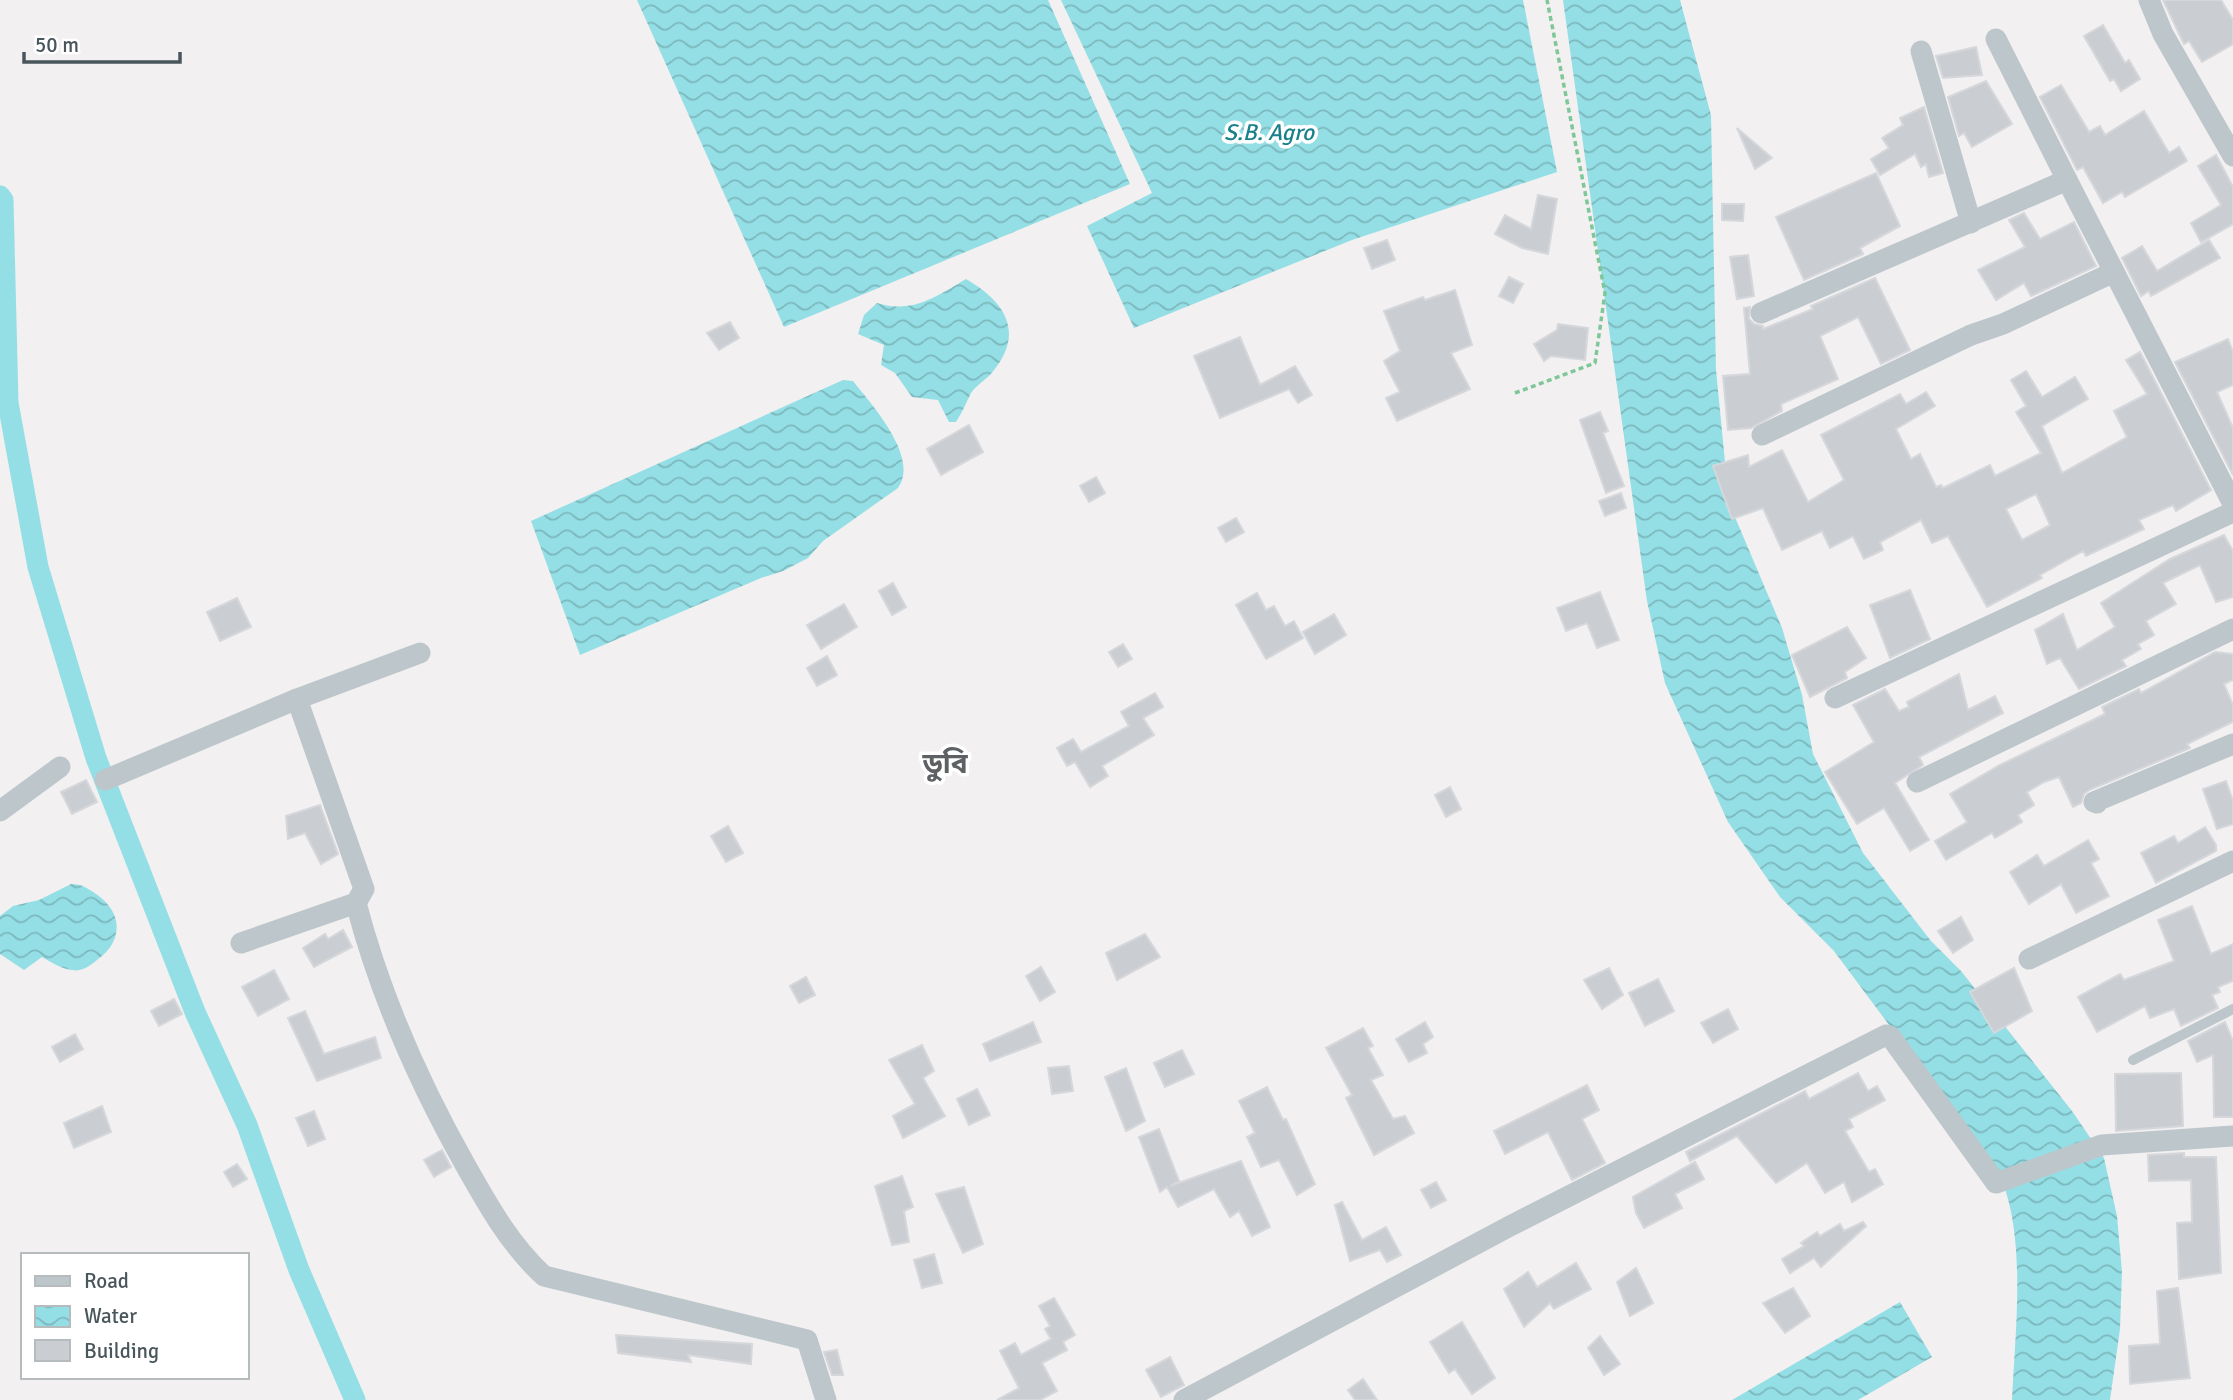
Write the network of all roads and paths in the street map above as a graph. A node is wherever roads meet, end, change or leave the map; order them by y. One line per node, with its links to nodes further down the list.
1 (1547, 0): 10 (path)
2 (2149, 0): 5 (street)
3 (1996, 39): 6 (street)
4 (1921, 51): 7 (street)
5 (2233, 156)
6 (2067, 180): 7 (street); 8 (street)
7 (1971, 223): 9 (street)
8 (2114, 272): 11 (street); 12 (street)
9 (1761, 313)
10 (1515, 393)
11 (1762, 435)
12 (2233, 505)
13 (2233, 512): 16 (street)
14 (2233, 629): 21 (street)
15 (419, 653): 17 (street)
16 (1835, 698)
17 (297, 699): 20 (street); 25 (street)
18 (2233, 744): 22 (street)
19 (60, 767): 23 (street)
20 (105, 780)
21 (1917, 782)
22 (2097, 803)
23 (0, 811)
24 (2233, 861): 27 (street)
25 (356, 903): 26 (street); 31 (street)
26 (240, 943)
27 (2029, 959)
28 (2233, 1009): 29 (lane)
29 (2133, 1060)
30 (2233, 1136): 32 (street)
31 (826, 1400)
32 (1184, 1400)

